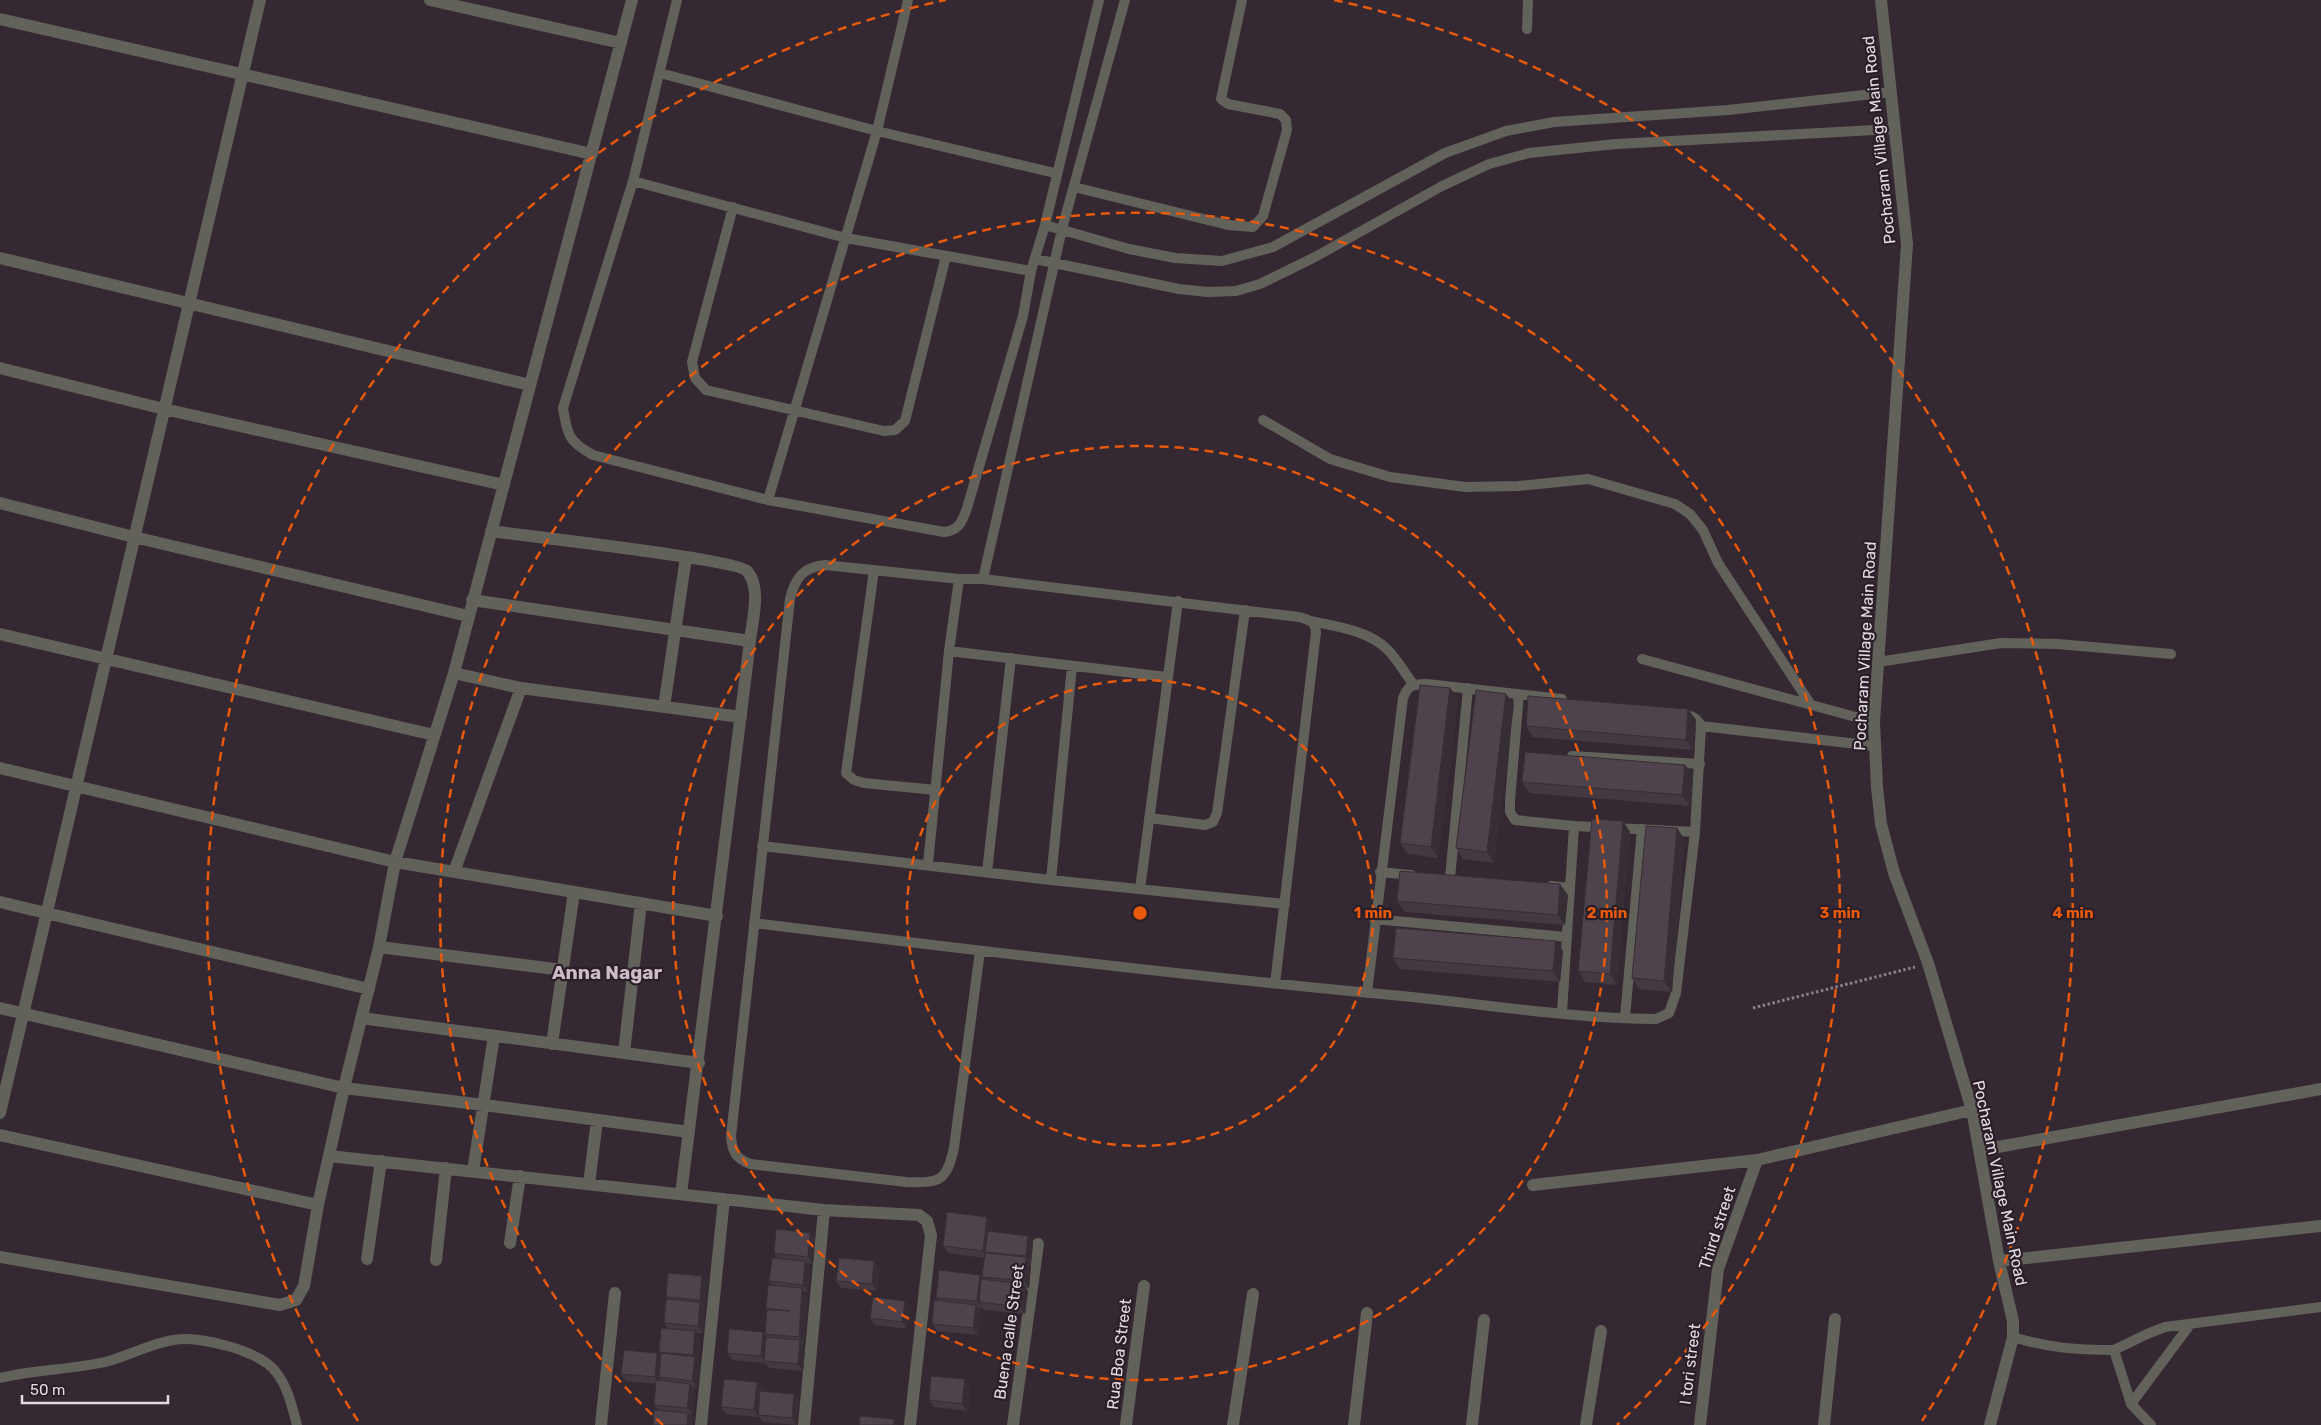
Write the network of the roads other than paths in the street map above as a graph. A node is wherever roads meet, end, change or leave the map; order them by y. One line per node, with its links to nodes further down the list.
1 (260, 0): 15 (street)
2 (430, 0): 13 (street)
3 (632, 0): 13 (street)
4 (677, 0): 14 (lane)
5 (908, 0): 18 (lane)
6 (1099, 0): 20 (lane)
7 (1125, 0): 22 (lane)
8 (1242, 0): 22 (lane)
9 (1528, 0): 12 (lane)
10 (1881, 0): 16 (street, Pocharam Village Main Road)
11 (0, 19): 15 (street)
12 (1526, 29)
13 (621, 43): 19 (street)
14 (660, 73): 18 (lane); 21 (lane)
15 (242, 74): 19 (street); 32 (street)
16 (1891, 92): 17 (street, Pocharam Village Main Road); 25 (lane)
17 (1893, 129): 30 (lane); 60 (street, Pocharam Village Main Road)
18 (877, 131): 20 (lane); 26 (lane)
19 (592, 154): 34 (street)
20 (1055, 174): 24 (lane)
21 (632, 181): 23 (lane); 39 (lane)
22 (1074, 187): 25 (lane)
23 (732, 207): 26 (lane); 36 (lane)
24 (1045, 225): 25 (lane); 29 (lane)
25 (1062, 230): 30 (lane)
26 (846, 238): 27 (lane); 36 (lane)
27 (946, 256): 31 (lane); 36 (lane)
28 (0, 258): 32 (street)
29 (1035, 259): 30 (lane); 31 (lane)
30 (1055, 263): 46 (lane)
31 (1031, 271): 39 (lane)
32 (189, 303): 34 (street); 35 (street)
33 (0, 368): 35 (street)
34 (530, 385): 38 (street)
35 (164, 409): 38 (street); 42 (street)
36 (795, 411): 39 (lane)
37 (1263, 420): 69 (lane)
38 (504, 485): 41 (street)
39 (768, 500)
40 (0, 503): 42 (street)
41 (491, 531): 43 (street); 47 (street)
42 (134, 537): 50 (street); 57 (street)
43 (686, 557): 52 (street); 54 (street)
44 (874, 570): 45 (lane); 81 (lane); 86 (lane)
45 (959, 579): 46 (lane); 55 (lane)
46 (983, 579): 48 (lane)
47 (472, 600): 50 (street); 52 (street)
48 (1178, 601): 49 (lane); 63 (lane)
49 (1245, 610): 51 (lane); 82 (lane)
50 (468, 616): 62 (street)
51 (1311, 621): 64 (lane); 101 (lane)
52 (674, 631): 54 (street); 70 (street)
53 (0, 634): 57 (street)
54 (750, 642): 72 (street)
55 (949, 651): 58 (lane); 81 (lane)
56 (2171, 654): 60 (lane)
57 (106, 658): 75 (street); 80 (street)
58 (1011, 658): 61 (lane); 90 (lane)
59 (1642, 659): 69 (lane)
60 (1878, 662): 73 (street, Pocharam Village Main Road)
61 (1072, 666): 63 (lane); 94 (lane)
62 (454, 673): 65 (street); 75 (street)
63 (1167, 678): 82 (lane)
64 (1412, 684): 66 (lane); 91 (lane)
65 (521, 688): 70 (street); 89 (street)
66 (1468, 688): 67 (lane); 93 (lane)
67 (1519, 694): 68 (lane); 83 (lane)
68 (1576, 701)
69 (1811, 705): 73 (lane)
70 (664, 707): 72 (street)
71 (1672, 713): 74 (lane)
72 (741, 717): 103 (street)
73 (1874, 722): 76 (street, Pocharam Village Main Road)
74 (1701, 726): 76 (lane); 78 (lane)
75 (434, 735): 87 (street)
76 (1875, 746): 125 (street, Pocharam Village Main Road)
77 (1563, 755): 78 (lane)
78 (1700, 764): 85 (lane)
79 (0, 768): 80 (street)
80 (76, 786): 87 (street); 102 (street)
81 (936, 790): 88 (lane)
82 (1149, 818): 97 (lane)
83 (1574, 826): 84 (lane); 96 (lane)
84 (1642, 829): 85 (lane); 116 (lane)
85 (1695, 832): 116 (lane)
86 (762, 846): 88 (lane); 105 (lane)
87 (395, 862): 89 (street); 107 (street)
88 (928, 864): 90 (lane)
89 (454, 872): 98 (street)
90 (987, 872): 94 (lane)
91 (1380, 872): 92 (lane); 104 (lane)
92 (1420, 876)
93 (1450, 878)
94 (1052, 880): 97 (lane)
95 (1542, 886): 96 (lane)
96 (1570, 888): 106 (lane)
97 (1140, 890): 101 (lane)
98 (574, 892): 100 (street); 109 (street)
99 (0, 902): 102 (street)
100 (641, 903): 103 (street); 120 (street)
101 (1285, 904): 110 (lane)
102 (47, 913): 111 (street); 115 (street)
103 (717, 916): 121 (street)
104 (1374, 919): 106 (lane); 112 (lane)
105 (754, 923): 108 (lane); 108 (lane)
106 (1566, 937): 114 (lane)
107 (379, 946): 109 (street); 111 (street)
108 (980, 951): 110 (lane)
109 (563, 970): 119 (street)
110 (1275, 984): 112 (lane)
111 (369, 989): 117 (street)
112 (1366, 993): 114 (lane)
113 (0, 1008): 115 (street)
114 (1562, 1012): 116 (lane)
115 (23, 1014): 122 (street); 126 (street)
116 (1625, 1017)
117 (361, 1018): 118 (street); 122 (street)
118 (494, 1036): 119 (street); 124 (street)
119 (552, 1044): 120 (street)
120 (624, 1053): 121 (street)
121 (699, 1063): 128 (street)
122 (344, 1088): 124 (street); 131 (street)
123 (2321, 1089): 130 (street)
124 (484, 1105): 127 (street); 135 (street)
125 (1972, 1110): 130 (street, Pocharam Village Main Road); 132 (street)
126 (0, 1113)
127 (597, 1120): 128 (street); 137 (street)
128 (689, 1132): 139 (street)
129 (0, 1135): 141 (street)
130 (1980, 1150): 149 (street, Pocharam Village Main Road)
131 (329, 1156): 133 (street); 141 (street)
132 (1757, 1160): 138 (street); 153 (street, Third street)
133 (380, 1161): 134 (street); 147 (street)
134 (446, 1168): 135 (street); 148 (street)
135 (473, 1171): 136 (street)
136 (520, 1176): 137 (street); 144 (street)
137 (589, 1184): 139 (street)
138 (1533, 1185)
139 (681, 1194): 140 (street)
140 (724, 1199): 142 (street); 166 (street)
141 (318, 1205): 146 (street)
142 (824, 1210): 167 (street); 168 (street)
143 (2321, 1226): 149 (street)
144 (510, 1243)
145 (1038, 1244): 169 (street, Buena calle Street)
146 (0, 1257)
147 (367, 1259)
148 (436, 1260)
149 (1999, 1261): 160 (street, Pocharam Village Main Road)
150 (1144, 1286): 170 (street, Rua Boa Street)
151 (615, 1293): 165 (street)
152 (1253, 1294): 171 (street)
153 (1713, 1307): 175 (street, I tori street)
154 (2321, 1307): 158 (lane)
155 (1367, 1313): 172 (street)
156 (1835, 1319): 176 (street)
157 (1484, 1320): 173 (street)
158 (2188, 1326): 161 (lane); 163 (lane)
159 (1600, 1331): 174 (street)
160 (2013, 1337): 161 (lane); 177 (street, Pocharam Village Main Road)
161 (2114, 1350): 163 (lane)
162 (0, 1378): 164 (lane)
163 (2131, 1404): 178 (lane)
164 (297, 1425)
165 (602, 1425)
166 (702, 1425)
167 (804, 1425)
168 (910, 1425)
169 (1013, 1425)
170 (1126, 1425)
171 (1233, 1425)
172 (1354, 1425)
173 (1472, 1425)
174 (1586, 1425)
175 (1700, 1425)
176 (1824, 1425)
177 (1990, 1425)
178 (2151, 1425)

